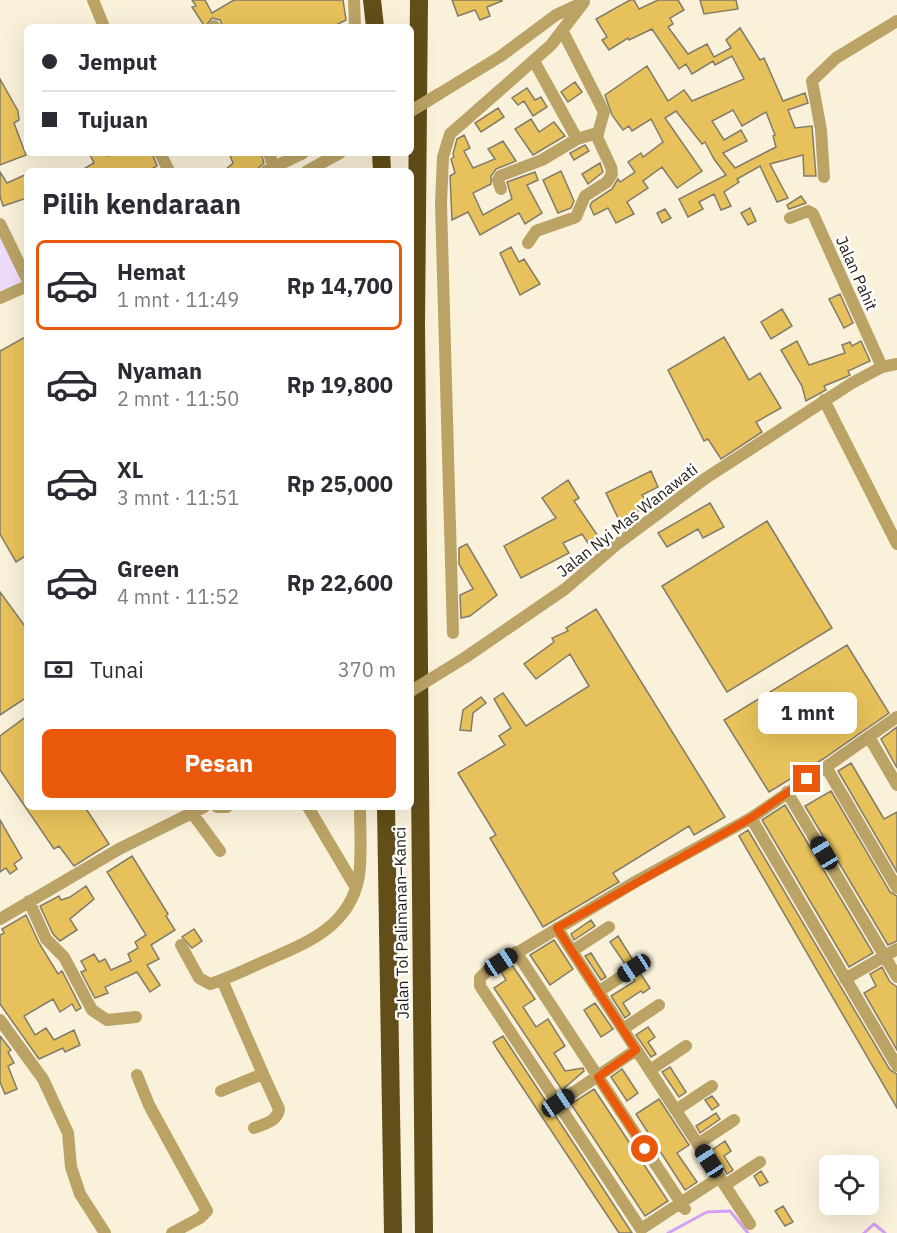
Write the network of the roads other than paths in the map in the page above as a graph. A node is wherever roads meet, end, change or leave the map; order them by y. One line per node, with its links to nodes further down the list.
1 (93, 0): 8 (street)
2 (354, 0): 9 (street)
3 (372, 0): 10 (highway)
4 (379, 0): 11 (highway)
5 (419, 0): 87 (highway, Jalan Tol Palimanan–Kanci)
6 (586, 1): 12 (street); 14 (street, bridge)
7 (897, 21): 21 (street)
8 (103, 24)
9 (355, 24)
10 (376, 24)
11 (377, 24)
12 (562, 30): 13 (street); 15 (street)
13 (534, 61): 16 (street); 33 (street)
14 (414, 109)
15 (597, 133): 16 (street); 25 (street)
16 (577, 139): 22 (street)
17 (297, 156): 19 (street)
18 (334, 156): 20 (street)
19 (272, 168)
20 (312, 168)
21 (824, 177)
22 (501, 189)
23 (790, 218): 30 (street, Jalan Pahit)
24 (0, 224): 26 (street)
25 (528, 243)
26 (24, 273)
27 (24, 287): 28 (street)
28 (0, 298)
29 (897, 364): 30 (street, Jalan Nyi Mas Wanawati)
30 (882, 367): 31 (street, Jalan Nyi Mas Wanawati)
31 (824, 400): 32 (street); 34 (street, Jalan Nyi Mas Wanawati, bridge)
32 (897, 544)
33 (453, 633)
34 (414, 689)
35 (897, 717): 36 (street)
36 (869, 737): 37 (street); 38 (street)
37 (826, 767): 39 (street); 47 (street)
38 (897, 785)
39 (787, 792): 44 (street); 56 (street)
40 (190, 810): 45 (street); 48 (street)
41 (310, 810): 46 (street)
42 (360, 810): 46 (street)
43 (386, 810): 86 (highway, Jalan Tol Palimanan–Kanci)
44 (751, 818): 51 (street); 59 (street)
45 (220, 851)
46 (356, 888): 60 (street)
47 (897, 888)
48 (29, 901): 49 (street); 63 (street)
49 (0, 919)
50 (609, 927): 54 (street)
51 (557, 928): 54 (street); 55 (street)
52 (181, 945): 60 (street)
53 (897, 948): 56 (street)
54 (572, 951): 61 (street)
55 (516, 952): 72 (street); 75 (street)
56 (885, 956): 58 (street); 59 (street)
57 (634, 968): 61 (street)
58 (897, 977)
59 (845, 979): 68 (street)
60 (222, 980): 70 (street)
61 (598, 992): 65 (street)
62 (659, 1005): 65 (street)
63 (136, 1017)
64 (0, 1020): 85 (street)
65 (623, 1029): 67 (street)
66 (686, 1046): 69 (street)
67 (636, 1050): 69 (street); 72 (street)
68 (897, 1066)
69 (650, 1070): 76 (street)
70 (263, 1074): 74 (street); 78 (street)
71 (137, 1075): 84 (street)
72 (598, 1077): 75 (street); 82 (street)
73 (712, 1086): 76 (street)
74 (221, 1091)
75 (558, 1103): 82 (street)
76 (676, 1110): 79 (street)
77 (734, 1120): 79 (street)
78 (254, 1128)
79 (698, 1144): 81 (street)
80 (760, 1162): 81 (street)
81 (722, 1181): 82 (street); 83 (street)
82 (683, 1206)
83 (750, 1224)
84 (177, 1232)
85 (105, 1233)
86 (393, 1233)
87 (424, 1233)

